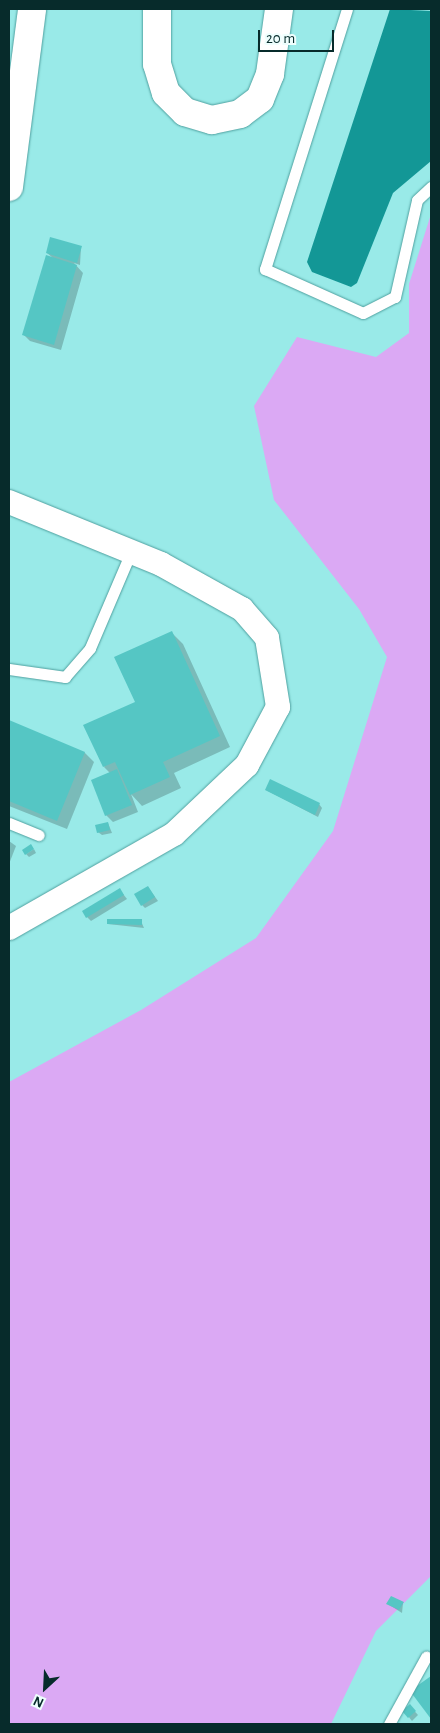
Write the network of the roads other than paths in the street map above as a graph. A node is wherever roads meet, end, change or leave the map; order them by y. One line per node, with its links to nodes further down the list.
1 (32, 9): 5 (street)
2 (157, 9): 3 (street)
3 (279, 9)
4 (347, 9): 6 (lane)
5 (9, 187)
6 (431, 187)
7 (9, 502): 8 (street)
8 (131, 552): 9 (lane); 12 (street)
9 (9, 669)
10 (9, 823): 11 (lane)
11 (39, 835)
12 (9, 928)
13 (426, 1657): 14 (lane)
14 (389, 1724)

